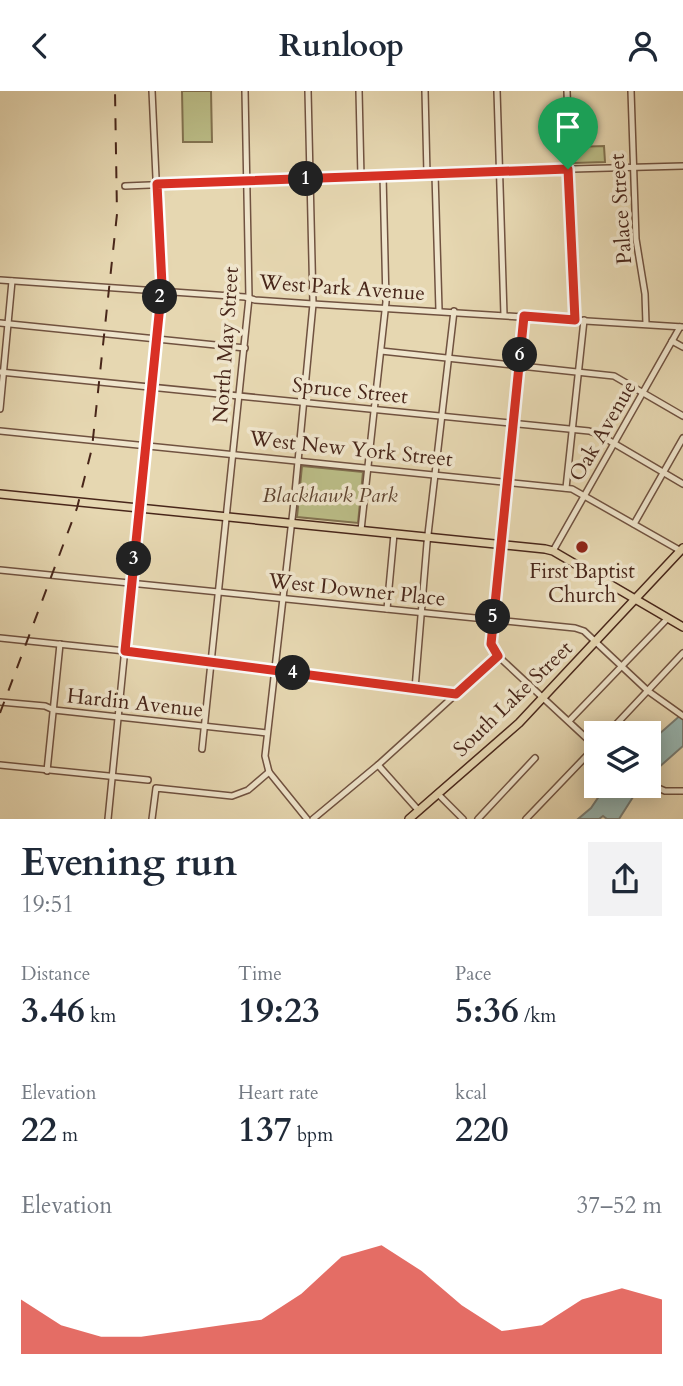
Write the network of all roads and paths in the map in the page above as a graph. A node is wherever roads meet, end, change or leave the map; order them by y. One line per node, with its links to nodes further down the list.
1 (152, 91): 19 (street)
2 (245, 91): 18 (street, North May Street)
3 (308, 91): 17 (street)
4 (359, 91): 16 (street)
5 (425, 91): 13 (street)
6 (498, 91): 12 (street)
7 (567, 91): 11 (street)
8 (631, 91): 10 (street, Palace Street)
9 (683, 166): 10 (street)
10 (633, 167): 11 (street); 35 (street, Palace Street)
11 (568, 169): 12 (street); 31 (street)
12 (499, 171): 14 (street); 29 (street)
13 (427, 174): 14 (street); 15 (street)
14 (435, 174): 27 (street)
15 (383, 175): 16 (street); 26 (street)
16 (361, 177): 17 (street)
17 (311, 179): 18 (street); 25 (street)
18 (247, 181): 19 (street); 24 (street, North May Street)
19 (157, 184): 20 (street); 23 (street)
20 (125, 186)
21 (0, 280): 22 (street, West Park Avenue)
22 (12, 281): 23 (street, West Park Avenue); 34 (street)
23 (161, 291): 24 (street, West Park Avenue); 37 (street)
24 (249, 298): 25 (street, West Park Avenue); 40 (street, North May Street)
25 (313, 304): 26 (street, West Park Avenue); 49 (street)
26 (386, 308): 27 (street, West Park Avenue); 41 (street)
27 (439, 310): 28 (street, West Park Avenue)
28 (454, 311): 29 (street, West Park Avenue); 42 (street)
29 (504, 315): 30 (street, West Park Avenue)
30 (524, 316): 31 (street, West Park Avenue); 43 (street)
31 (575, 320): 32 (street, West Park Avenue)
32 (584, 320): 35 (street, West Park Avenue); 45 (street)
33 (0, 323): 34 (street)
34 (8, 324): 37 (street); 44 (street)
35 (646, 324): 36 (street, West Park Avenue)
36 (682, 327): 38 (street, Oak Avenue)
37 (156, 339): 40 (street); 46 (street)
38 (672, 341): 39 (street); 47 (street, Oak Avenue)
39 (683, 347)
40 (244, 348): 48 (street, North May Street)
41 (381, 351): 42 (street); 51 (street)
42 (449, 358): 43 (street); 52 (street)
43 (519, 365): 45 (street); 54 (street)
44 (2, 372): 46 (street, Spruce Street); 50 (street)
45 (579, 372): 47 (street); 55 (street)
46 (152, 387): 48 (street, Spruce Street); 59 (street)
47 (643, 392): 53 (street); 58 (street, Oak Avenue)
48 (240, 396): 49 (street, Spruce Street); 60 (street, North May Street)
49 (304, 402): 51 (street, Spruce Street); 61 (street)
50 (0, 409)
51 (374, 409): 52 (street, Spruce Street); 62 (street)
52 (443, 416): 54 (street, Spruce Street); 64 (street)
53 (683, 416)
54 (513, 423): 55 (street, Spruce Street); 65 (street)
55 (572, 429): 58 (street, Spruce Street); 67 (street)
56 (0, 431): 59 (street, West New York Street)
57 (683, 438): 63 (street)
58 (614, 443): 63 (street, Spruce Street); 69 (street, Oak Avenue)
59 (145, 445): 60 (street, West New York Street); 70 (street)
60 (233, 454): 61 (street, West New York Street); 71 (street, North May Street)
61 (298, 460): 62 (street, West New York Street); 72 (street)
62 (368, 468): 64 (street, West New York Street); 74 (street)
63 (663, 473): 66 (street, Spruce Street); 73 (street)
64 (436, 474): 65 (street, West New York Street); 76 (street)
65 (506, 482): 67 (street, West New York Street); 77 (street)
66 (683, 484)
67 (566, 488): 69 (street, West New York Street)
68 (0, 494): 70 (main road)
69 (584, 495): 73 (street, West New York Street); 79 (street, Oak Avenue)
70 (139, 508): 71 (main road); 81 (street)
71 (227, 517): 72 (main road); 82 (street, North May Street)
72 (291, 524): 74 (main road); 83 (street)
73 (634, 524): 78 (street, West New York Street)
74 (361, 530): 75 (main road)
75 (394, 534): 76 (main road); 85 (street)
76 (429, 537): 77 (main road); 86 (street)
77 (500, 544): 79 (main road); 88 (street)
78 (682, 550): 84 (main road, South Lake Street)
79 (553, 551): 84 (main road)
80 (0, 570): 81 (street, West Downer Place)
81 (131, 583): 82 (street, West Downer Place); 93 (street)
82 (218, 592): 83 (street, West Downer Place); 96 (street, North May Street)
83 (282, 599): 85 (street, West Downer Place); 98 (street)
84 (636, 600): 87 (main road); 91 (main road, South Lake Street)
85 (387, 609): 86 (street, West Downer Place)
86 (421, 613): 88 (street, West Downer Place); 99 (street)
87 (668, 618): 89 (main road); 97 (street)
88 (492, 619): 91 (street, West Downer Place); 95 (street)
89 (683, 627)
90 (0, 638): 92 (street)
91 (596, 643): 97 (street, West Downer Place); 102 (main road, South Lake Street)
92 (60, 644): 93 (street); 105 (street)
93 (125, 651): 96 (street); 107 (street)
94 (683, 653): 100 (street)
95 (498, 656): 101 (street); 102 (street)
96 (211, 662): 98 (street); 110 (street, North May Street)
97 (621, 667): 100 (street, West Downer Place); 109 (street)
98 (274, 670): 99 (street); 111 (street)
99 (415, 689): 101 (street)
100 (648, 691): 106 (street, West Downer Place); 108 (street)
101 (456, 694): 117 (street)
102 (543, 698): 109 (street); 124 (main road, South Lake Street)
103 (0, 702): 105 (street, Hardin Avenue)
104 (683, 705): 106 (street)
105 (54, 710): 107 (street, Hardin Avenue); 118 (street)
106 (680, 714)
107 (118, 717): 110 (street, Hardin Avenue); 120 (street)
108 (619, 721)
109 (569, 722): 112 (street)
110 (204, 726): 111 (street, Hardin Avenue); 113 (street, North May Street)
111 (267, 733): 119 (street)
112 (584, 735)
113 (202, 749)
114 (535, 758): 132 (street)
115 (584, 759): 133 (street)
116 (0, 765): 118 (street)
117 (378, 765): 125 (street); 129 (street)
118 (47, 771): 120 (street)
119 (269, 772): 127 (street); 128 (street)
120 (112, 777): 121 (street); 126 (street)
121 (148, 780)
122 (661, 790): 123 (street)
123 (683, 791)
124 (438, 794): 125 (main road, South Lake Street); 131 (street)
125 (419, 811): 130 (main road, South Lake Street)
126 (108, 819)
127 (152, 819)
128 (307, 819)
129 (313, 819)
130 (410, 819)
131 (463, 819)
132 (478, 819)
133 (526, 819)

